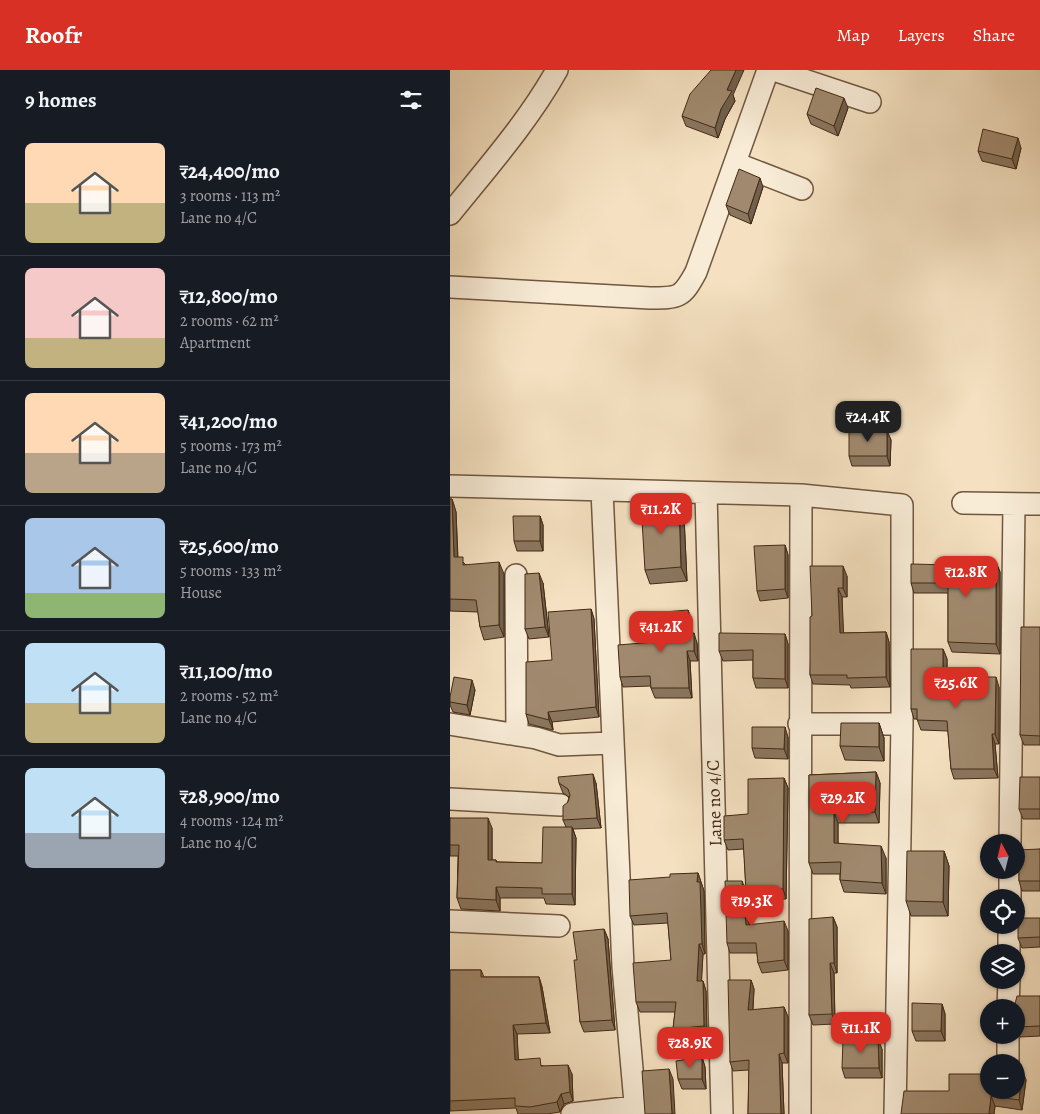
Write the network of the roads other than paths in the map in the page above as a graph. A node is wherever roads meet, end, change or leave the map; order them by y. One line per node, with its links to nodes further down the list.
1 (557, 70): 7 (street)
2 (768, 70): 5 (street)
3 (774, 70): 4 (street)
4 (870, 102)
5 (735, 163): 6 (street); 8 (street)
6 (802, 189)
7 (450, 214)
8 (450, 287)
9 (450, 486): 10 (street)
10 (602, 490): 11 (street); 21 (street)
11 (706, 493): 12 (street); 29 (street, Lane no 4/C)
12 (801, 495): 18 (street); 19 (street)
13 (963, 503): 14 (street)
14 (1014, 504): 15 (street); 24 (street)
15 (1040, 504)
16 (516, 575): 20 (street)
17 (450, 724): 20 (street)
18 (799, 724): 19 (street); 30 (street)
19 (902, 724): 31 (street)
20 (517, 735): 21 (street)
21 (614, 743): 27 (street)
22 (450, 799): 23 (street)
23 (561, 805)
24 (1010, 834)
25 (450, 921): 26 (street)
26 (559, 926)
27 (635, 1110): 28 (street)
28 (572, 1114)
29 (722, 1114)
30 (800, 1114)
31 (895, 1114)

